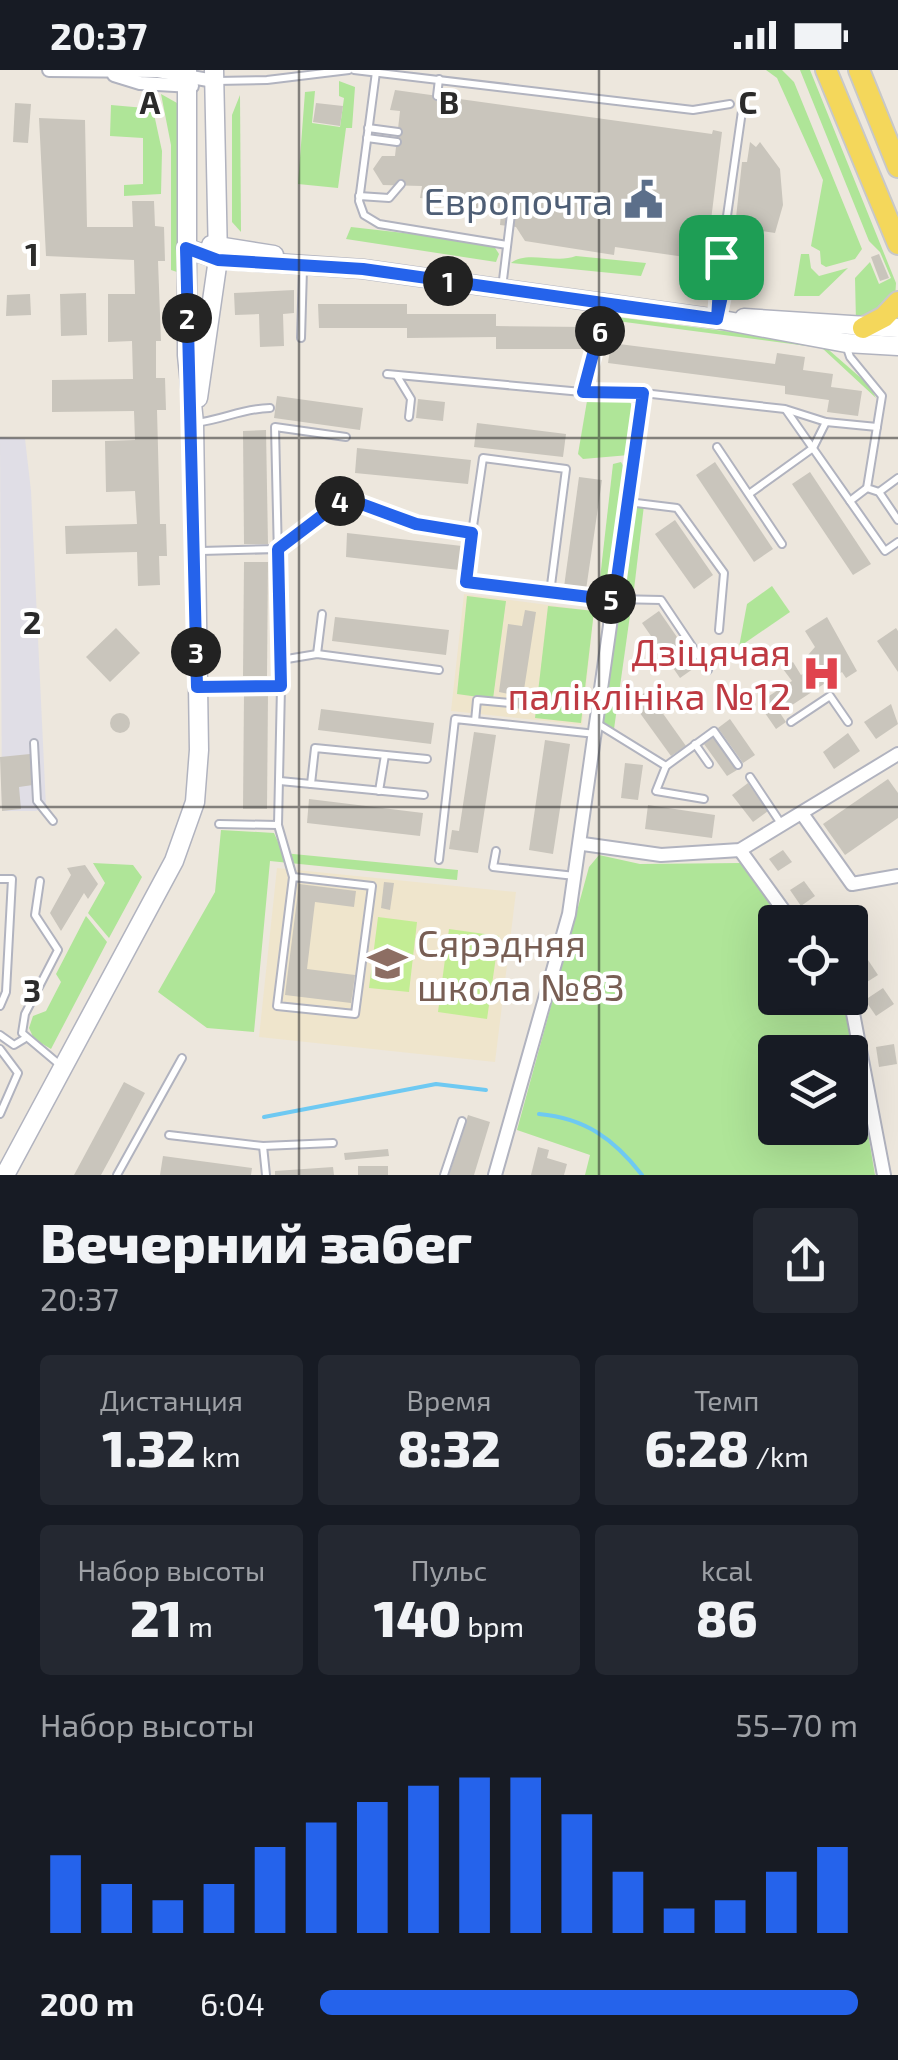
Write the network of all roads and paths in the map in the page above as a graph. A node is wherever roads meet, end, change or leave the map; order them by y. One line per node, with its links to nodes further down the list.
1 (49, 70): 5 (street)
2 (351, 70): 6 (lane); 8 (lane)
3 (826, 70): 22 (main road)
4 (859, 70): 18 (main road)
5 (72, 71): 9 (street)
6 (366, 71): 7 (lane)
7 (376, 72): 10 (lane); 14 (lane)
8 (214, 76): 9 (street); 25 (main road)
9 (187, 77): 24 (main road)
10 (439, 79): 11 (lane); 12 (lane)
11 (436, 96)
12 (730, 104)
13 (742, 111): 26 (lane)
14 (368, 128): 15 (lane); 16 (lane)
15 (398, 132)
16 (367, 138): 17 (lane); 20 (lane)
17 (397, 142)
18 (898, 167)
19 (401, 184): 20 (lane)
20 (359, 196): 23 (lane)
21 (511, 214): 23 (lane)
22 (898, 244)
23 (507, 245): 30 (lane)
24 (186, 248): 25 (main road); 45 (main road)
25 (219, 252): 27 (main road); 45 (main road)
26 (721, 257): 28 (lane); 29 (lane)
27 (304, 263): 30 (main road); 36 (lane)
28 (728, 268): 29 (lane); 33 (lane)
29 (718, 274): 33 (lane)
30 (502, 289): 32 (main road)
31 (898, 302): 35 (main road)
32 (606, 305): 33 (main road); 39 (street)
33 (717, 319): 35 (main road); 37 (main road)
34 (898, 328): 35 (main road)
35 (865, 337): 37 (main road); 38 (main road)
36 (301, 338)
37 (846, 343): 46 (lane)
38 (898, 350)
39 (583, 392): 40 (street); 43 (lane)
40 (643, 393): 42 (lane); 55 (street)
41 (270, 408): 45 (lane)
42 (786, 409): 44 (lane); 49 (lane)
43 (409, 417)
44 (826, 422): 46 (lane); 49 (lane)
45 (194, 423): 61 (main road)
46 (877, 427): 51 (lane)
47 (346, 437): 60 (lane)
48 (718, 446): 53 (lane)
49 (813, 448): 53 (lane); 54 (lane)
50 (898, 478): 52 (lane)
51 (866, 488): 52 (lane); 54 (lane)
52 (879, 492): 56 (lane)
53 (749, 494): 59 (lane)
54 (850, 501): 58 (lane)
55 (628, 502): 63 (street); 65 (lane)
56 (898, 520)
57 (472, 533): 60 (lane); 62 (lane); 62 (lane)
58 (898, 542)
59 (782, 544)
60 (278, 549): 61 (lane); 67 (lane)
61 (195, 551): 71 (main road)
62 (550, 593): 63 (lane)
63 (614, 600): 69 (lane); 76 (street)
64 (322, 614): 66 (lane)
65 (719, 630)
66 (318, 654): 67 (lane); 68 (lane)
67 (281, 660): 70 (lane)
68 (440, 670)
69 (708, 670)
70 (281, 686): 71 (lane); 86 (lane)
71 (197, 687): 112 (main road)
72 (510, 703): 73 (lane)
73 (475, 722): 76 (lane); 99 (lane)
74 (791, 722): 75 (lane)
75 (848, 722)
76 (597, 729): 84 (lane); 96 (street)
77 (34, 743): 93 (lane)
78 (695, 744): 82 (lane); 83 (lane); 84 (lane)
79 (898, 754): 91 (street)
80 (385, 755): 81 (lane); 87 (lane); 88 (lane)
81 (427, 759)
82 (709, 764)
83 (738, 765)
84 (666, 766): 90 (lane)
85 (750, 778): 92 (lane)
86 (280, 781): 87 (lane); 95 (lane)
87 (311, 784): 88 (lane)
88 (379, 791): 89 (lane)
89 (424, 795)
90 (704, 799)
91 (803, 814): 97 (street); 101 (street)
92 (778, 819)
93 (53, 822)
94 (219, 824): 95 (lane)
95 (278, 825): 102 (lane)
96 (582, 844): 97 (street); 100 (street)
97 (740, 850): 105 (street)
98 (496, 852): 100 (lane)
99 (438, 860)
100 (576, 876): 124 (street)
101 (898, 876)
102 (293, 877): 102 (lane)
103 (0, 878): 106 (lane)
104 (40, 881): 109 (lane)
105 (780, 905)
106 (0, 1006)
107 (853, 1015): 119 (street)
108 (0, 1035): 109 (lane)
109 (24, 1038): 112 (lane)
110 (0, 1048): 113 (lane)
111 (182, 1058): 121 (lane)
112 (64, 1068): 120 (main road)
113 (0, 1114)
114 (462, 1121): 123 (lane)
115 (169, 1135): 117 (lane)
116 (333, 1142): 117 (lane)
117 (263, 1146): 122 (lane)
118 (898, 1150): 119 (street)
119 (881, 1154): 125 (street)
120 (5, 1175)
121 (117, 1175)
122 (266, 1175)
123 (444, 1175)
124 (494, 1175)
125 (884, 1175)

